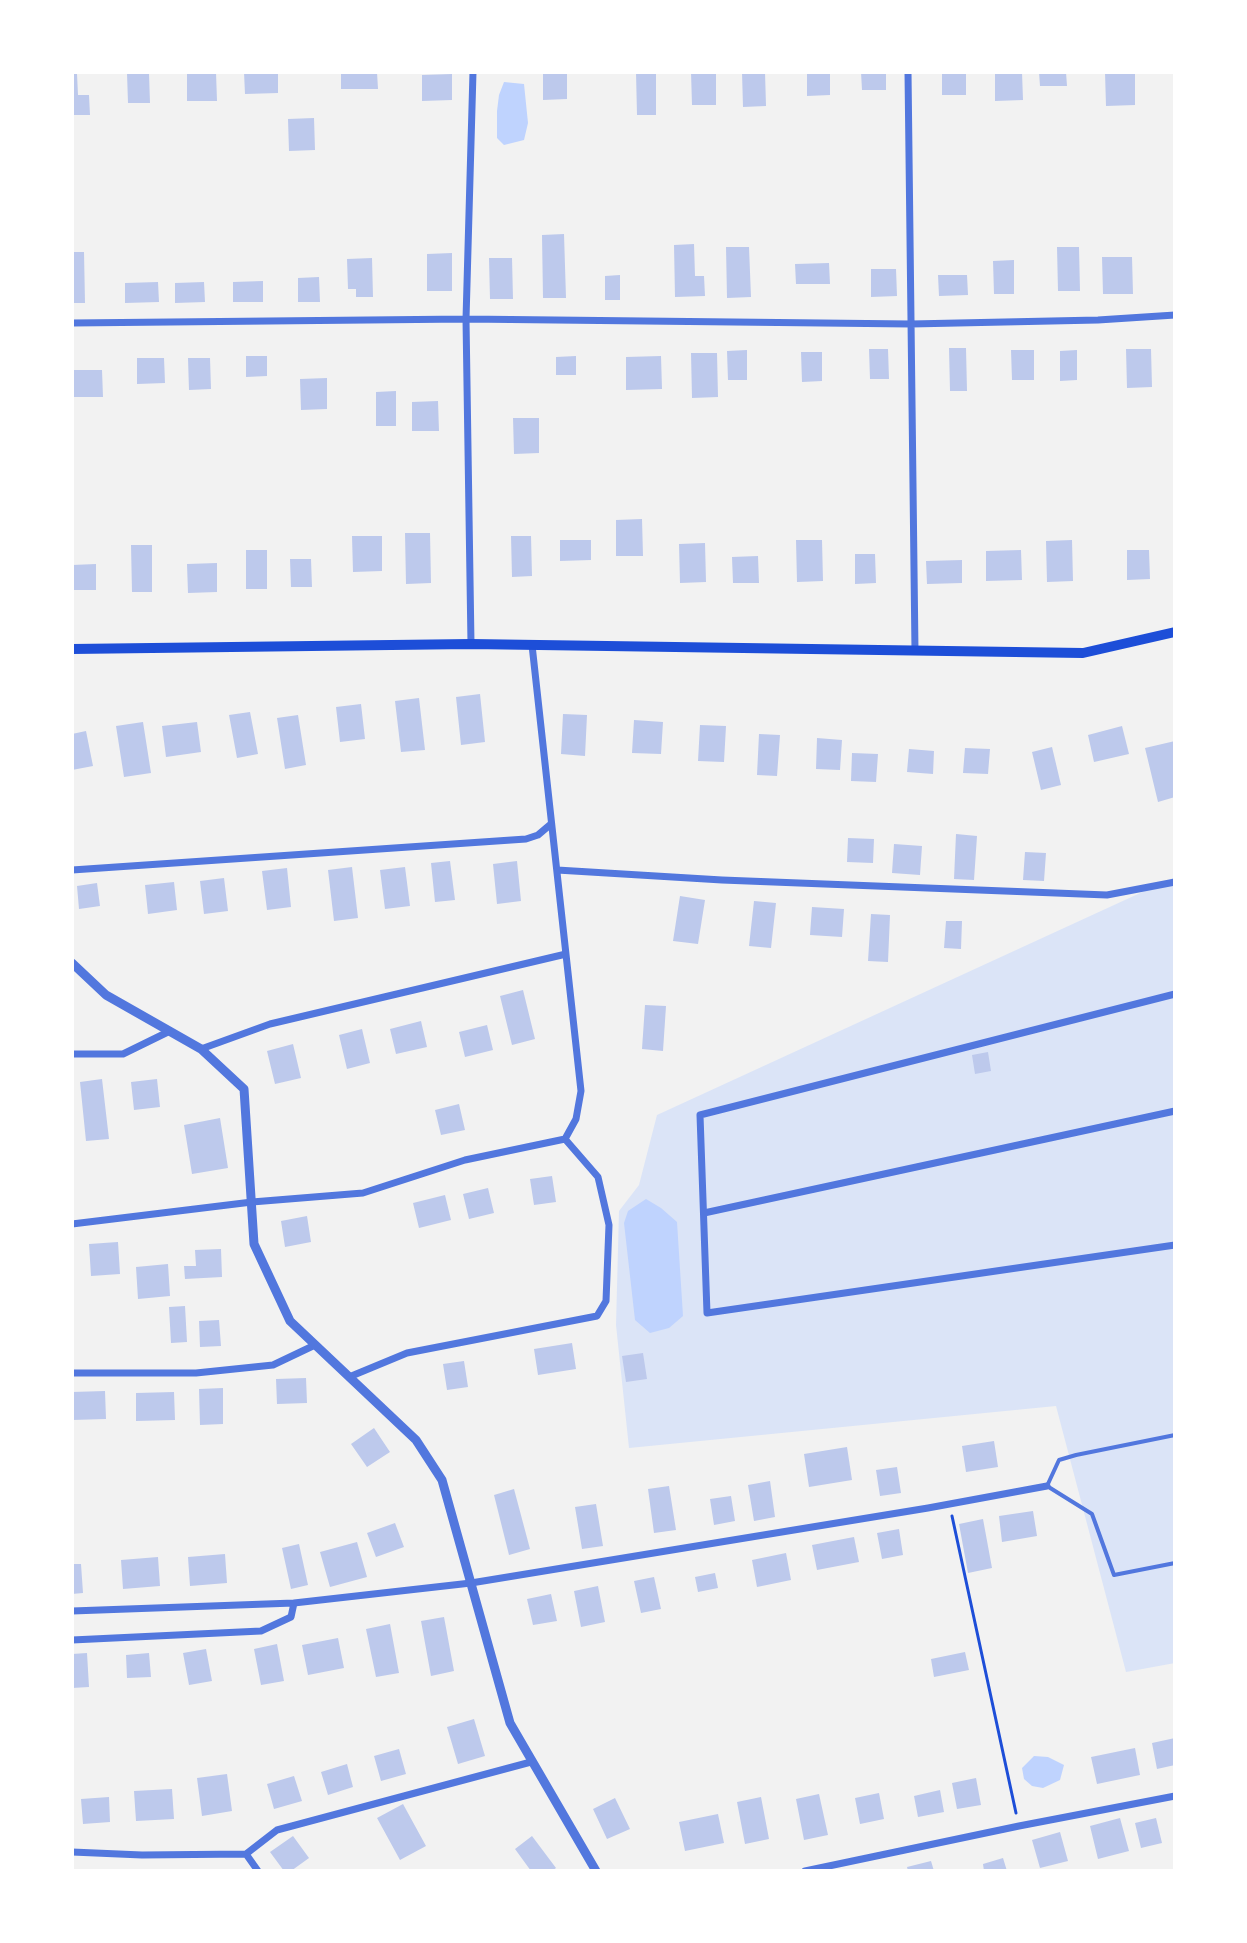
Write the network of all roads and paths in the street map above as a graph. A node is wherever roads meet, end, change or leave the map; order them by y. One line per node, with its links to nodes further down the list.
1 (473, 72): 4 (street)
2 (908, 72): 6 (street)
3 (1175, 315): 6 (street)
4 (466, 319): 5 (street); 6 (street); 8 (street)
5 (72, 323)
6 (911, 324): 11 (street)
7 (1175, 632): 11 (main road)
8 (471, 644): 9 (main road); 10 (main road)
9 (532, 645): 11 (main road); 12 (street)
10 (72, 649)
11 (915, 651)
12 (551, 824): 13 (street); 14 (street)
13 (72, 870)
14 (557, 870): 15 (street); 16 (street)
15 (1175, 882)
16 (566, 954): 20 (street); 23 (street)
17 (72, 963): 19 (street)
18 (1175, 994): 25 (street)
19 (170, 1031): 20 (street); 21 (street)
20 (201, 1049): 24 (street)
21 (72, 1054)
22 (1175, 1111): 25 (street)
23 (565, 1139): 24 (street); 30 (street)
24 (252, 1202): 26 (street); 28 (street)
25 (704, 1213): 27 (street)
26 (72, 1224)
27 (1175, 1245)
28 (315, 1345): 29 (street); 30 (street)
29 (72, 1373)
30 (349, 1377): 35 (street)
31 (1175, 1435): 32 (lane)
32 (1047, 1486): 33 (street); 34 (lane)
33 (950, 1504): 35 (street); 41 (path)
34 (1175, 1563)
35 (471, 1583): 36 (street); 39 (street)
36 (294, 1603): 37 (street); 38 (street)
37 (72, 1611)
38 (72, 1640)
39 (531, 1762): 43 (street); 45 (street)
40 (1175, 1796): 41 (street)
41 (1019, 1826): 46 (street)
42 (72, 1852): 43 (street)
43 (246, 1854): 44 (street)
44 (258, 1871)
45 (596, 1871)
46 (805, 1871)

